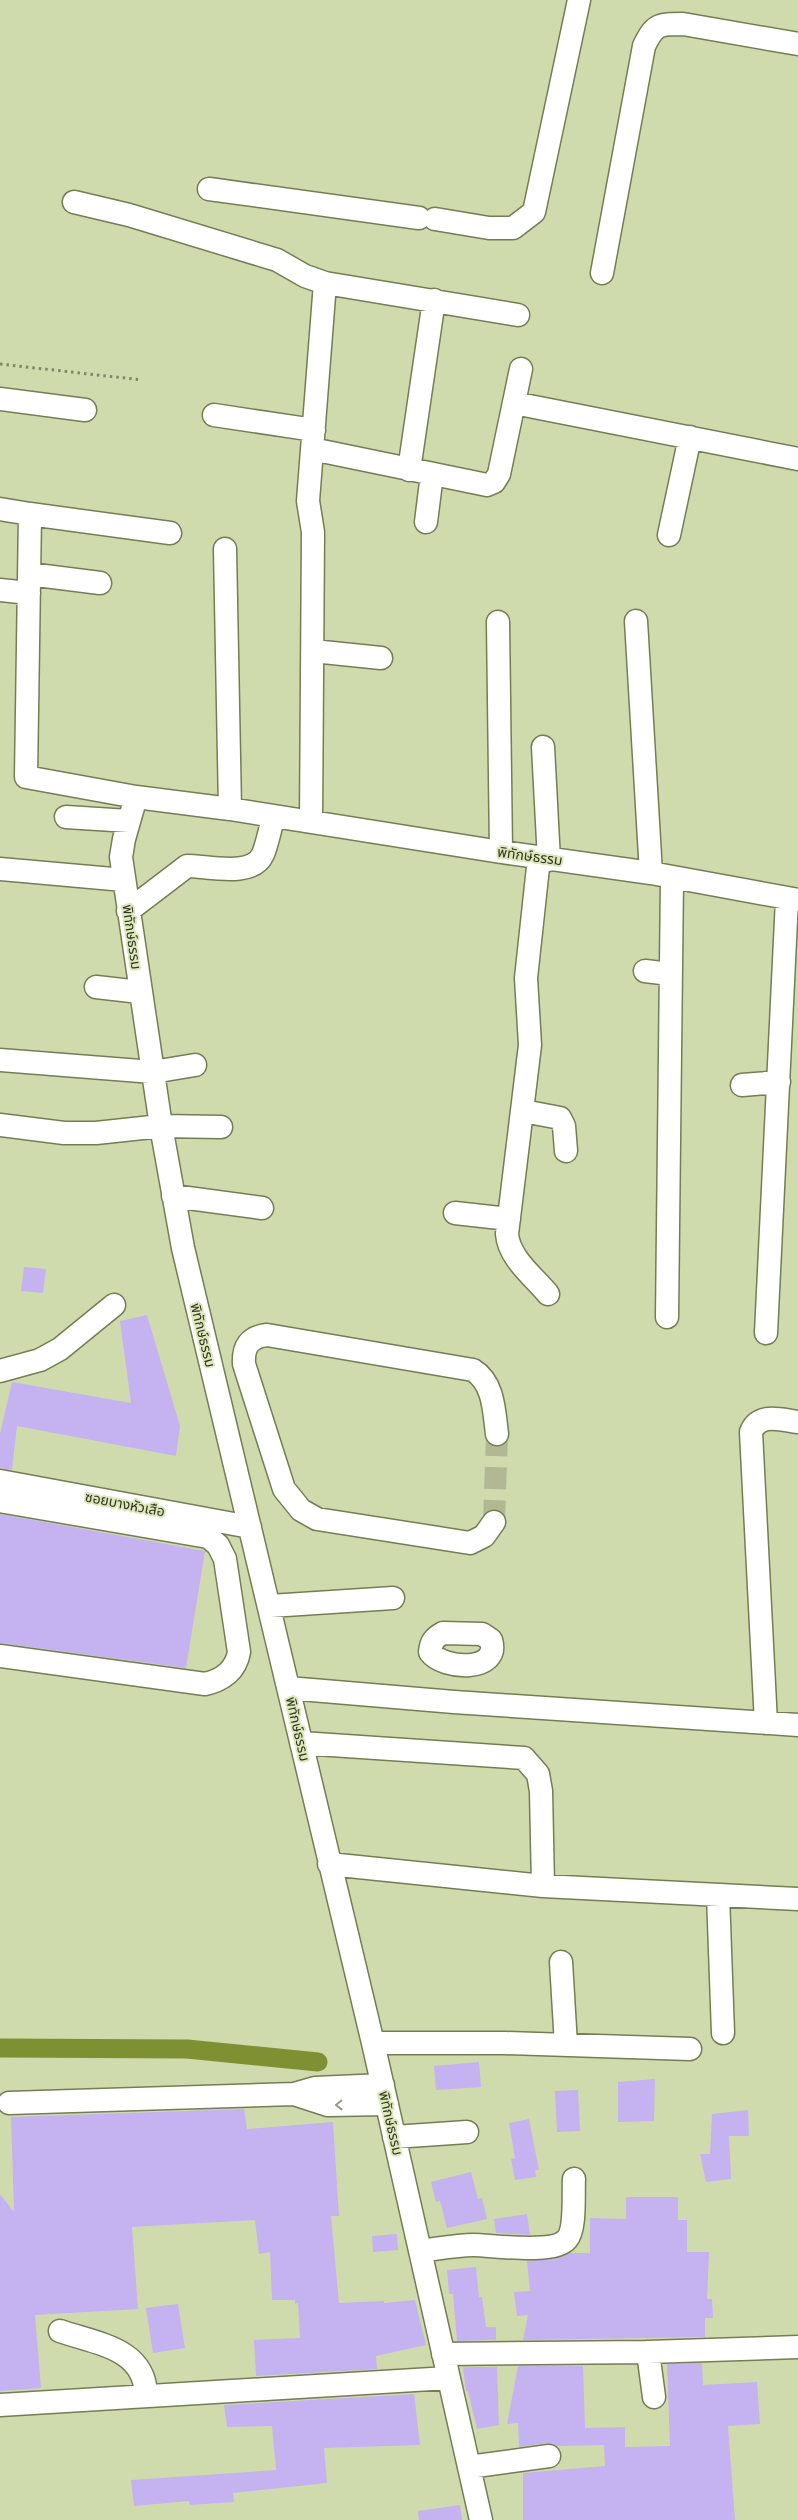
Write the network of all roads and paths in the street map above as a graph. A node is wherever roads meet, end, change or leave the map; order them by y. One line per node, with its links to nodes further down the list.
1 (579, 0): 3 (street)
2 (798, 44): 5 (street)
3 (210, 189)
4 (74, 202): 6 (street)
5 (602, 273)
6 (325, 283): 7 (street); 17 (street)
7 (434, 300): 8 (street); 19 (street)
8 (518, 315)
9 (0, 364): 11 (path)
10 (520, 369): 13 (street)
11 (142, 380)
12 (0, 399): 14 (street)
13 (514, 403): 16 (street); 20 (street)
14 (85, 410)
15 (214, 415): 17 (street)
16 (690, 437): 18 (street); 25 (street)
17 (313, 440): 19 (street); 32 (street)
18 (798, 459)
19 (409, 470): 20 (street)
20 (432, 474): 23 (street)
21 (0, 509): 22 (street)
22 (30, 514): 24 (street); 27 (street)
23 (426, 522)
24 (170, 533)
25 (669, 536)
26 (225, 549): 36 (street)
27 (29, 583): 28 (street); 29 (street); 35 (street)
28 (100, 583)
29 (0, 590)
30 (636, 621): 44 (street)
31 (498, 622): 41 (street)
32 (313, 651): 33 (street); 40 (street)
33 (381, 658)
34 (543, 747): 42 (street)
35 (136, 797): 36 (street, พิทักษ์ธรรม); 39 (street, พิทักษ์ธรรม)
36 (230, 809): 37 (street, พิทักษ์ธรรม)
37 (274, 816): 40 (street, พิทักษ์ธรรม); 48 (street)
38 (66, 817): 39 (street)
39 (129, 821): 46 (street, พิทักษ์ธรรม)
40 (311, 822): 41 (street, พิทักษ์ธรรม)
41 (501, 852): 42 (street, พิทักษ์ธรรม)
42 (544, 859): 44 (street, พิทักษ์ธรรม); 58 (street)
43 (0, 869): 46 (street)
44 (651, 873): 45 (street, พิทักษ์ธรรม)
45 (672, 878): 47 (street, พิทักษ์ธรรม); 50 (street)
46 (124, 880): 48 (street, พิทักษ์ธรรม)
47 (792, 900): 56 (street)
48 (128, 911): 52 (street, พิทักษ์ธรรม)
49 (645, 971): 50 (street)
50 (670, 974): 69 (street)
51 (96, 987): 52 (street)
52 (140, 992): 55 (street, พิทักษ์ธรรม)
53 (0, 1060): 55 (street)
54 (195, 1065): 55 (street)
55 (153, 1072): 60 (street, พิทักษ์ธรรม)
56 (778, 1082): 57 (street); 70 (street)
57 (742, 1085)
58 (522, 1111): 62 (street); 66 (street)
59 (0, 1125): 60 (street)
60 (161, 1126): 61 (street); 63 (street, พิทักษ์ธรรม)
61 (221, 1127)
62 (566, 1151)
63 (173, 1196): 64 (street); 75 (street, พิทักษ์ธรรม)
64 (262, 1208)
65 (455, 1213): 66 (street)
66 (508, 1218): 67 (street)
67 (548, 1294)
68 (114, 1305): 71 (street)
69 (667, 1317)
70 (766, 1333)
71 (0, 1371)
72 (798, 1422): 86 (street)
73 (265, 1434): 74 (street); 75 (street); 78 (street)
74 (497, 1434)
75 (229, 1440): 79 (street, พิทักษ์ธรรม)
76 (0, 1480): 79 (street, ซอยบางหัวเสือ)
77 (0, 1502): 82 (street)
78 (494, 1522)
79 (250, 1527): 81 (street, พิทักษ์ธรรม)
80 (393, 1598): 81 (street)
81 (270, 1606): 84 (street, พิทักษ์ธรรม)
82 (0, 1656)
83 (456, 1665): 85 (street)
84 (288, 1688): 85 (street); 88 (street, พิทักษ์ธรรม)
85 (454, 1702): 86 (street)
86 (766, 1723): 87 (street)
87 (798, 1725)
88 (301, 1743): 89 (street, พิทักษ์ธรรม); 90 (street)
89 (329, 1864): 90 (street); 95 (street, พิทักษ์ธรรม)
90 (544, 1886): 91 (street)
91 (718, 1896): 92 (street); 94 (street)
92 (798, 1900)
93 (562, 1962): 96 (street)
94 (723, 2033)
95 (373, 2043): 96 (street); 98 (street, พิทักษ์ธรรม)
96 (566, 2045): 97 (street)
97 (690, 2049)
98 (385, 2095): 99 (street); 101 (street, พิทักษ์ธรรม)
99 (9, 2103)
100 (467, 2132): 101 (street)
101 (394, 2137): 103 (street, พิทักษ์ธรรม)
102 (574, 2179): 103 (street)
103 (420, 2251): 107 (street, พิทักษ์ธรรม)
104 (60, 2331): 109 (street)
105 (798, 2347): 106 (street)
106 (648, 2352): 107 (street); 110 (street)
107 (443, 2354): 108 (street, พิทักษ์ธรรม)
108 (448, 2378): 109 (street); 113 (street, พิทักษ์ธรรม)
109 (146, 2396): 111 (street)
110 (654, 2397)
111 (0, 2405)
112 (549, 2456): 113 (street)
113 (468, 2467): 114 (street, พิทักษ์ธรรม)
114 (481, 2520)

